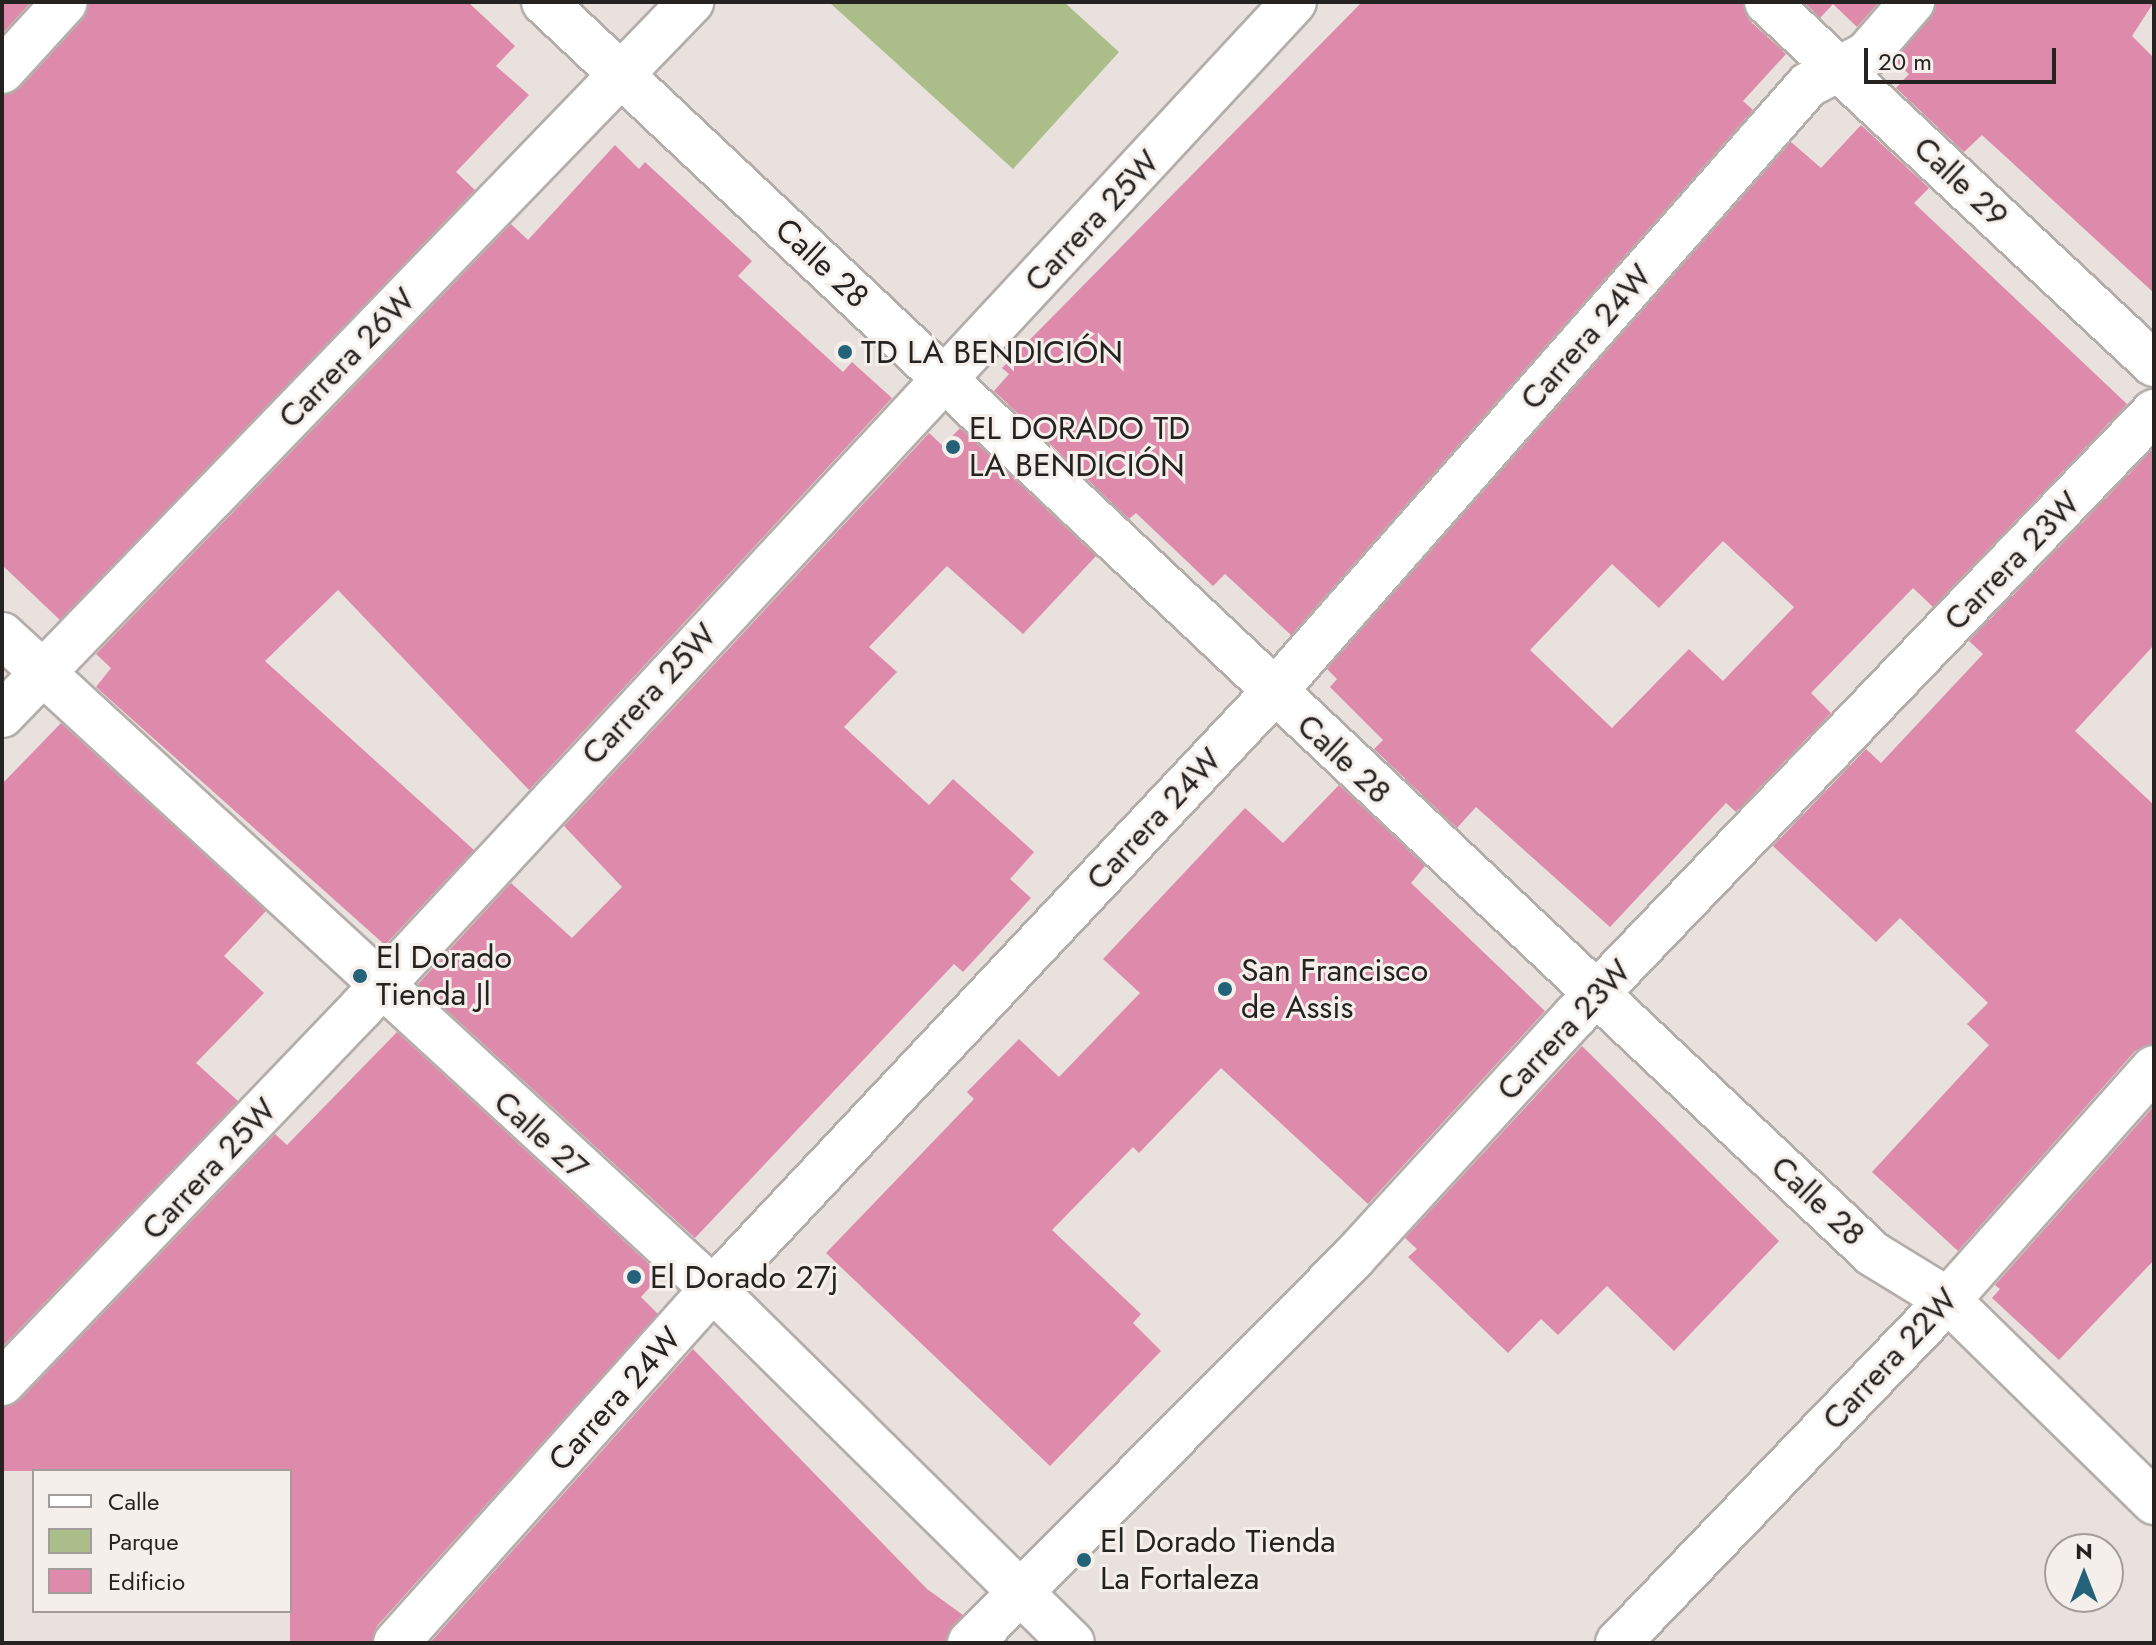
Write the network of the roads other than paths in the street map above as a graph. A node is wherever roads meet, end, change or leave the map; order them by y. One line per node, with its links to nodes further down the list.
1 (65, 2): 8 (street)
2 (544, 2): 9 (street, Calle 28)
3 (691, 2): 9 (street, Carrera 26W)
4 (1294, 2): 11 (street, Carrera 25W)
5 (1767, 2): 7 (street, Calle 29)
6 (1912, 2): 7 (street, Carrera 24W)
7 (1841, 70): 10 (street, Calle 29); 15 (street, Carrera 24W)
8 (2, 71)
9 (623, 74): 11 (street, Calle 28); 14 (street, Carrera 26W)
10 (2154, 364)
11 (945, 378): 15 (street, Calle 28); 17 (street, Carrera 25W)
12 (2154, 412): 18 (street, Carrera 23W)
13 (2, 635): 14 (street, Calle 27)
14 (43, 671): 16 (street, Carrera 26W); 17 (street, Calle 27)
15 (1273, 693): 18 (street, Calle 28); 20 (street, Carrera 24W)
16 (2, 715)
17 (379, 987): 20 (street, Calle 27); 22 (street, Carrera 25W)
18 (1597, 992): 21 (street, Calle 28); 24 (street, Carrera 23W)
19 (2154, 1068): 21 (street, Carrera 22W)
20 (713, 1289): 24 (street, Calle 27); 25 (street, Carrera 24W)
21 (1948, 1300): 23 (street, Calle 28); 28 (street, Carrera 22W)
22 (2, 1383)
23 (2154, 1502)
24 (1018, 1589): 26 (street, Carrera 23W); 27 (street, Calle 27)
25 (396, 1643)
26 (970, 1643)
27 (1072, 1643)
28 (1618, 1643)

